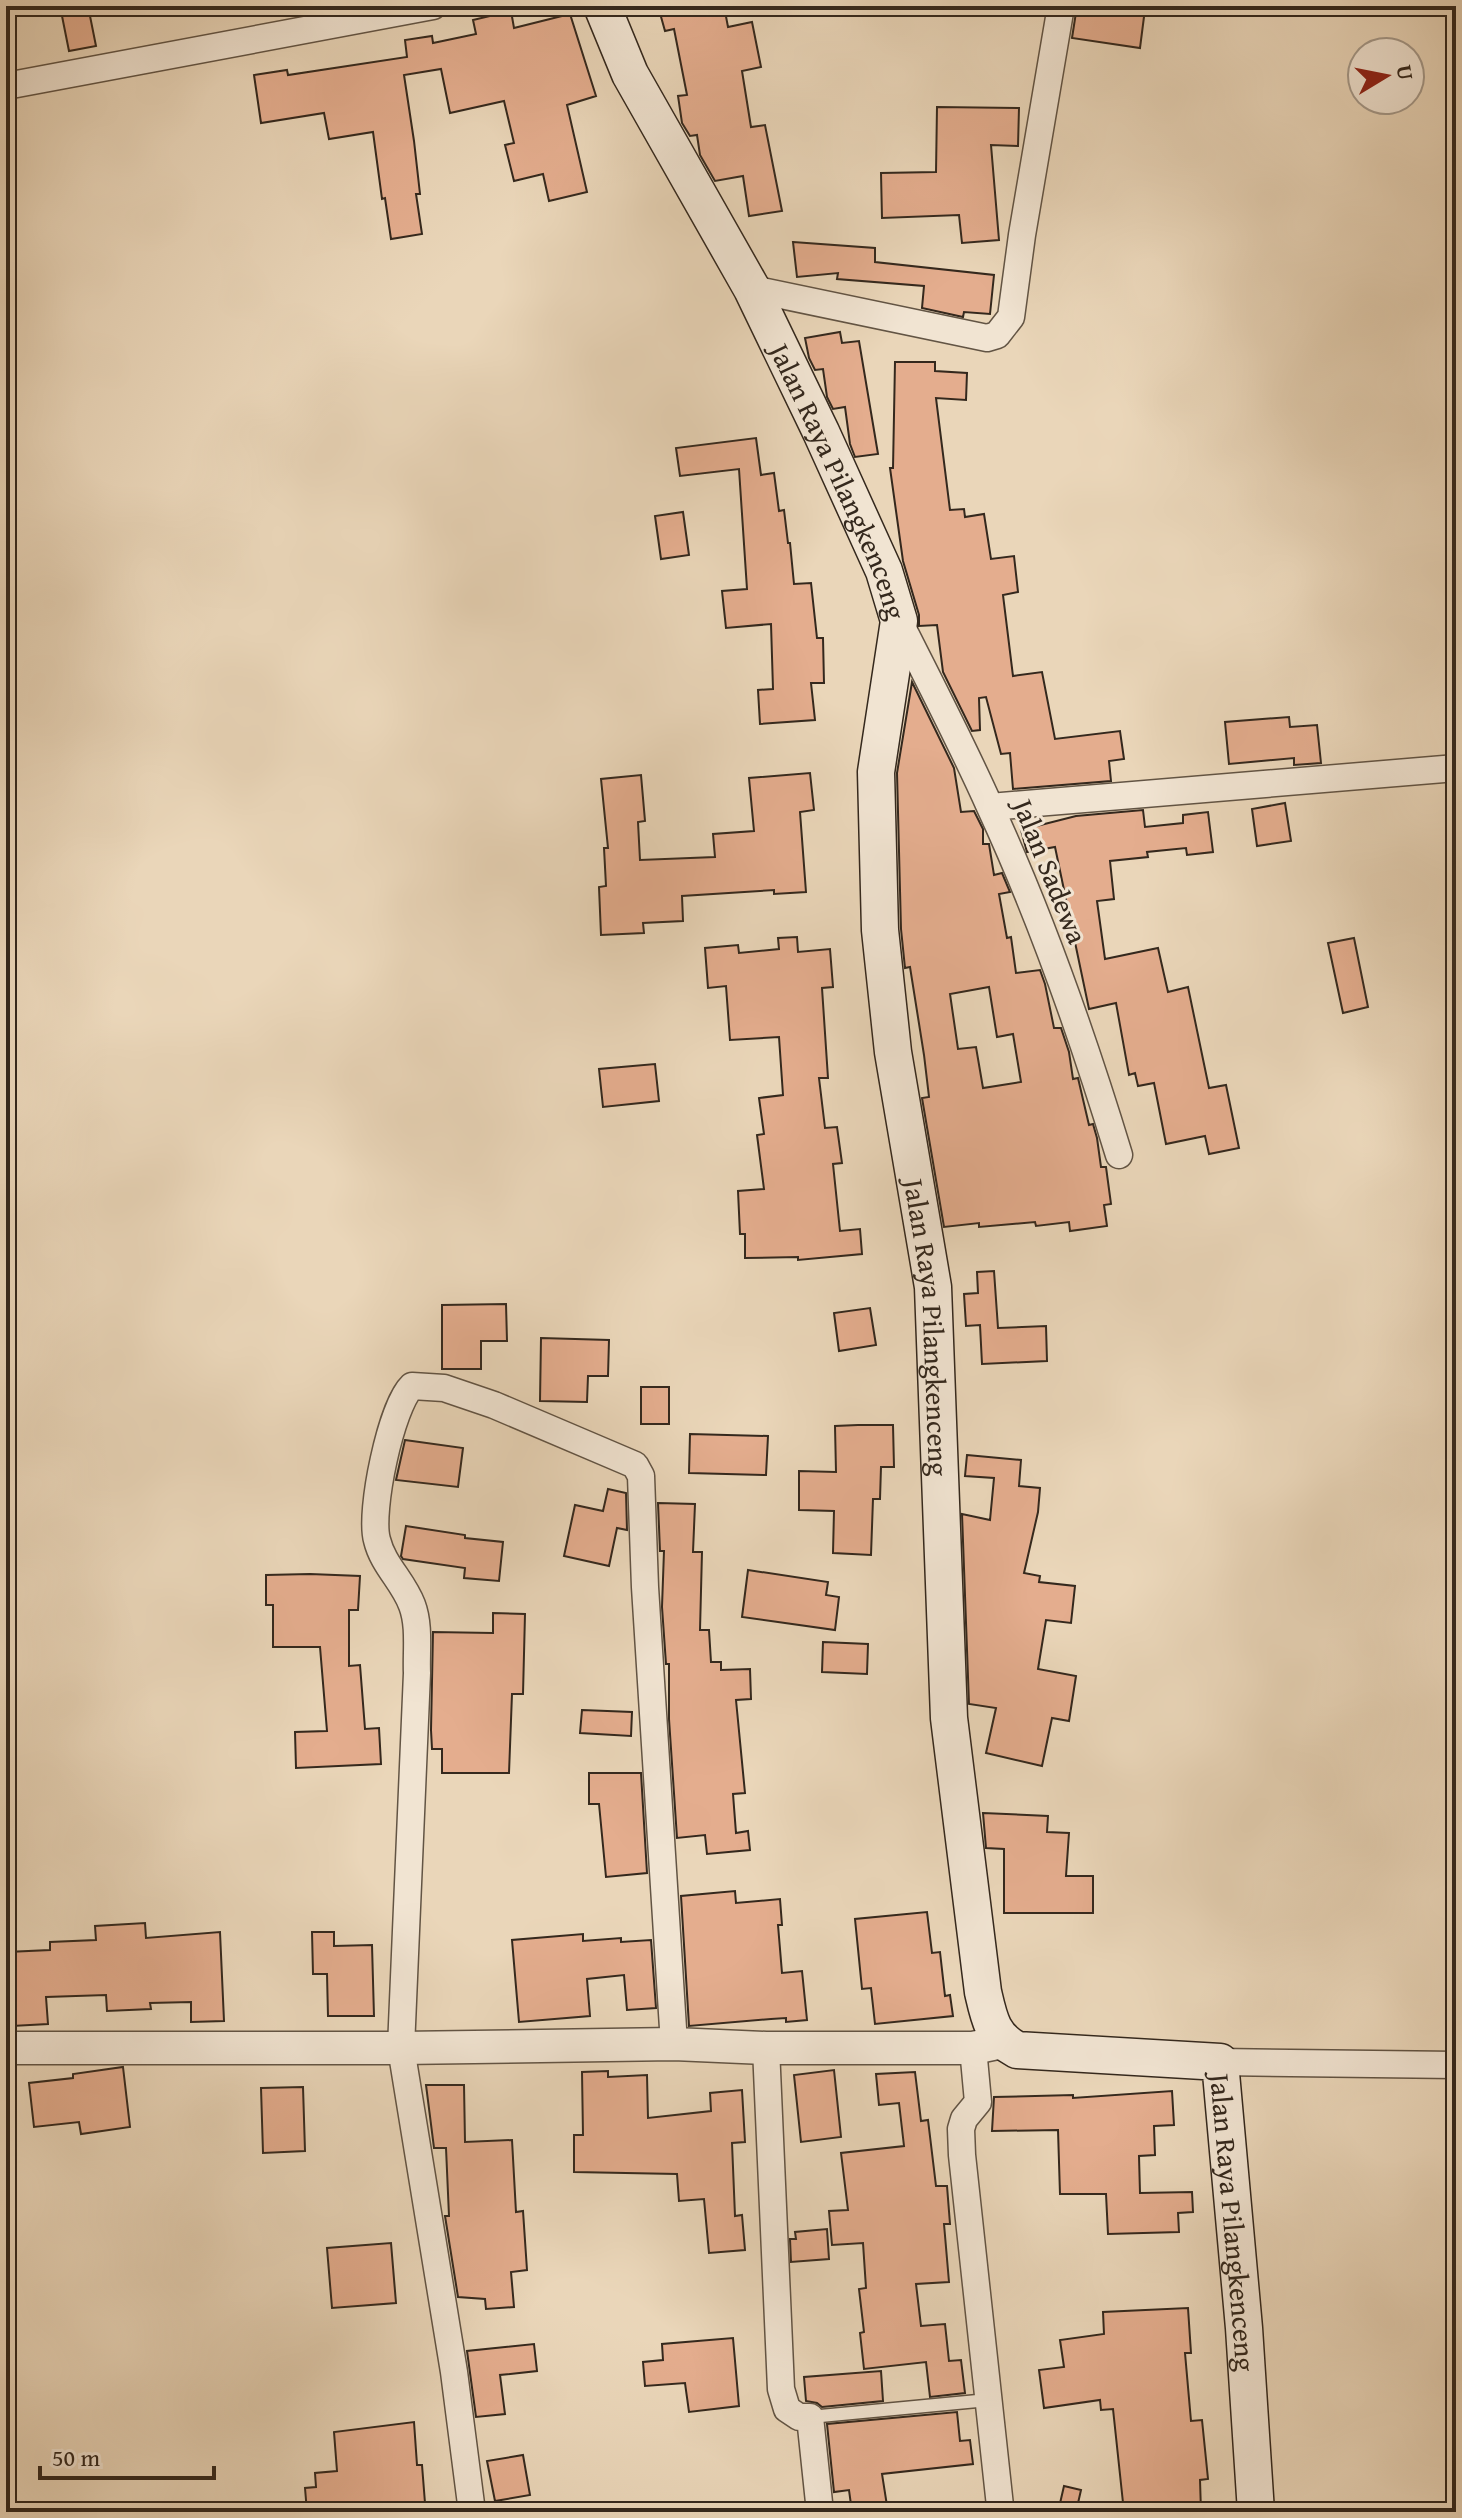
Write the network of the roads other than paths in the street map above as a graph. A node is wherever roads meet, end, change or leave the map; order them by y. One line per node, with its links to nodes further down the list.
1 (433, 6): 4 (street)
2 (602, 6): 5 (main road, Jalan Raya Pilangkenceng)
3 (1061, 6): 5 (street)
4 (6, 86)
5 (752, 289): 6 (main road, Jalan Raya Pilangkenceng)
6 (899, 621): 8 (street, Jalan Sadewa); 11 (main road, Jalan Raya Pilangkenceng)
7 (1456, 768): 8 (street)
8 (990, 807): 9 (street, Jalan Sadewa)
9 (1119, 1155)
10 (674, 2044): 13 (street); 13 (street); 14 (street)
11 (988, 2045): 14 (street); 15 (main road, Jalan Raya Pilangkenceng); 17 (street)
12 (6, 2048): 13 (street)
13 (401, 2048): 20 (street)
14 (766, 2048): 18 (street)
15 (1220, 2062): 16 (street); 22 (main road, Jalan Raya Pilangkenceng)
16 (1456, 2065)
17 (988, 2400): 18 (lane); 19 (street)
18 (810, 2417): 21 (street)
19 (1000, 2506)
20 (472, 2512)
21 (820, 2512)
22 (1256, 2512)

